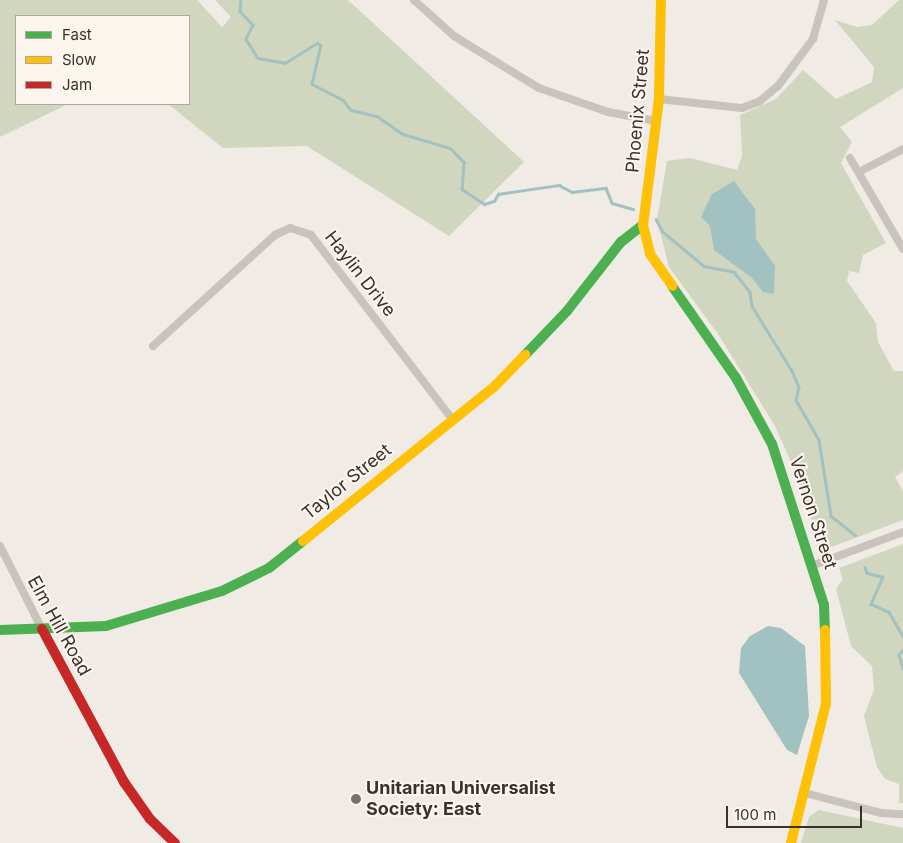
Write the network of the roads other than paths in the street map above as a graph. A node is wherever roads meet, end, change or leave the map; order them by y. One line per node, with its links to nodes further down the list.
1 (414, 0): 5 (street)
2 (661, 0): 4 (street, Phoenix Street)
3 (824, 0): 4 (street)
4 (659, 99): 5 (street, Phoenix Street)
5 (656, 121): 9 (street, Phoenix Street)
6 (903, 149): 8 (street)
7 (850, 158): 8 (street)
8 (861, 171): 10 (street)
9 (643, 225): 12 (street, Taylor Street); 15 (street, Vernon Street)
10 (903, 249)
11 (153, 346): 12 (street, Haylin Drive)
12 (453, 420): 16 (street, Taylor Street)
13 (903, 532): 15 (street)
14 (0, 546): 16 (street, Elm Hill Road)
15 (814, 565): 18 (street, Vernon Street)
16 (42, 629): 17 (street, Taylor Street); 20 (street, Elm Hill Road)
17 (0, 630)
18 (805, 793): 19 (street); 21 (street, Vernon Street)
19 (903, 814)
20 (175, 843)
21 (791, 843)

